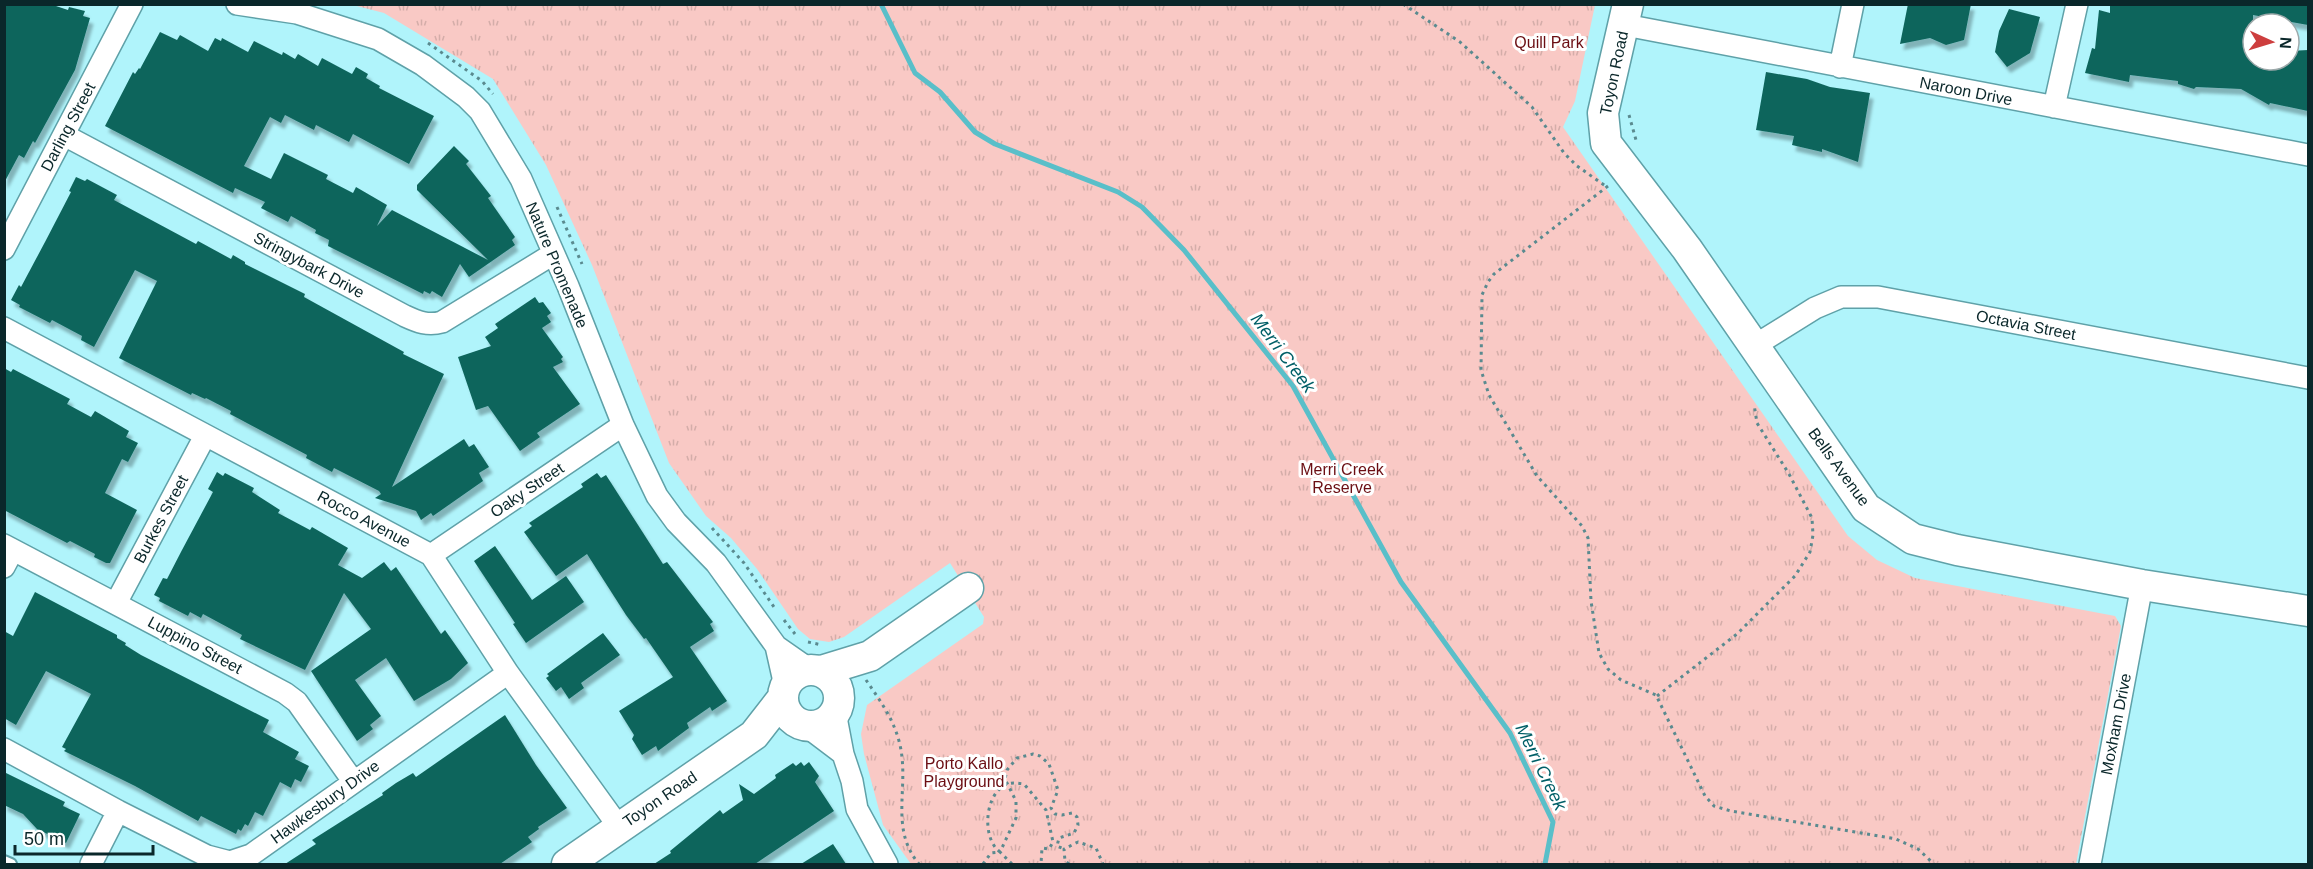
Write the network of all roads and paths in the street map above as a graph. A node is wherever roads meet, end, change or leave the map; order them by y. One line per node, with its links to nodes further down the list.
1 (132, 4): 9 (street, Darling Street)
2 (237, 4): 13 (street, Nature Promenade)
3 (1403, 4): 11 (path)
4 (1853, 4): 7 (street)
5 (2077, 4): 8 (street)
6 (1626, 15): 7 (street, Naroon Drive); 11 (street, Toyon Road)
7 (1840, 67): 8 (street, Naroon Drive)
8 (2054, 107): 10 (street, Naroon Drive)
9 (64, 135): 12 (street, Darling Street); 13 (street, Stringybark Drive)
10 (2308, 155)
11 (1612, 172): 15 (street, Bells Avenue); 29 (path)
12 (4, 249)
13 (553, 254): 18 (street, Nature Promenade)
14 (4, 328): 19 (street, Rocco Avenue)
15 (1754, 346): 16 (street, Octavia Street); 22 (street, Bells Avenue)
16 (2308, 378)
17 (1754, 404): 29 (path)
18 (623, 425): 21 (street, Oaky Street); 28 (street, Nature Promenade)
19 (205, 436): 21 (street, Rocco Avenue); 24 (street, Burkes Street)
20 (7, 554): 24 (street, Luppino Street)
21 (431, 555): 27 (street, Rocco Avenue)
22 (2142, 585): 25 (street, Bells Avenue); 57 (street, Moxham Drive)
23 (968, 588): 26 (street)
24 (116, 603): 35 (street, Luppino Street)
25 (2308, 611)
26 (867, 667): 28 (street); 30 (street); 50 (path)
27 (508, 674): 35 (street, Hawkesbury Drive); 40 (street, Rocco Avenue)
28 (799, 681): 30 (street); 31 (street); 32 (street, Toyon Road)
29 (1657, 696): 56 (path)
30 (837, 705): 31 (street); 34 (street)
31 (803, 725): 32 (street, Toyon Road); 34 (street)
32 (754, 735): 40 (street, Toyon Road)
33 (4, 749): 39 (street, Hawkesbury Drive)
34 (843, 754): 49 (street)
35 (353, 781): 39 (street, Hawkesbury Drive)
36 (1007, 784): 37 (path); 38 (path); 44 (path); 44 (path)
37 (1051, 808): 38 (path); 42 (path)
38 (1046, 810): 41 (path)
39 (118, 811): 47 (street)
40 (619, 828): 48 (street, Toyon Road)
41 (1053, 842): 42 (path); 53 (path)
42 (1057, 846): 43 (path)
43 (1064, 849): 54 (path); 55 (path)
44 (1000, 852): 51 (path); 52 (path)
45 (4, 861): 46 (lane)
46 (11, 864)
47 (91, 864)
48 (567, 864)
49 (887, 864)
50 (919, 864)
51 (983, 864)
52 (1012, 864)
53 (1041, 864)
54 (1069, 864)
55 (1103, 864)
56 (1934, 864)
57 (2090, 864)

